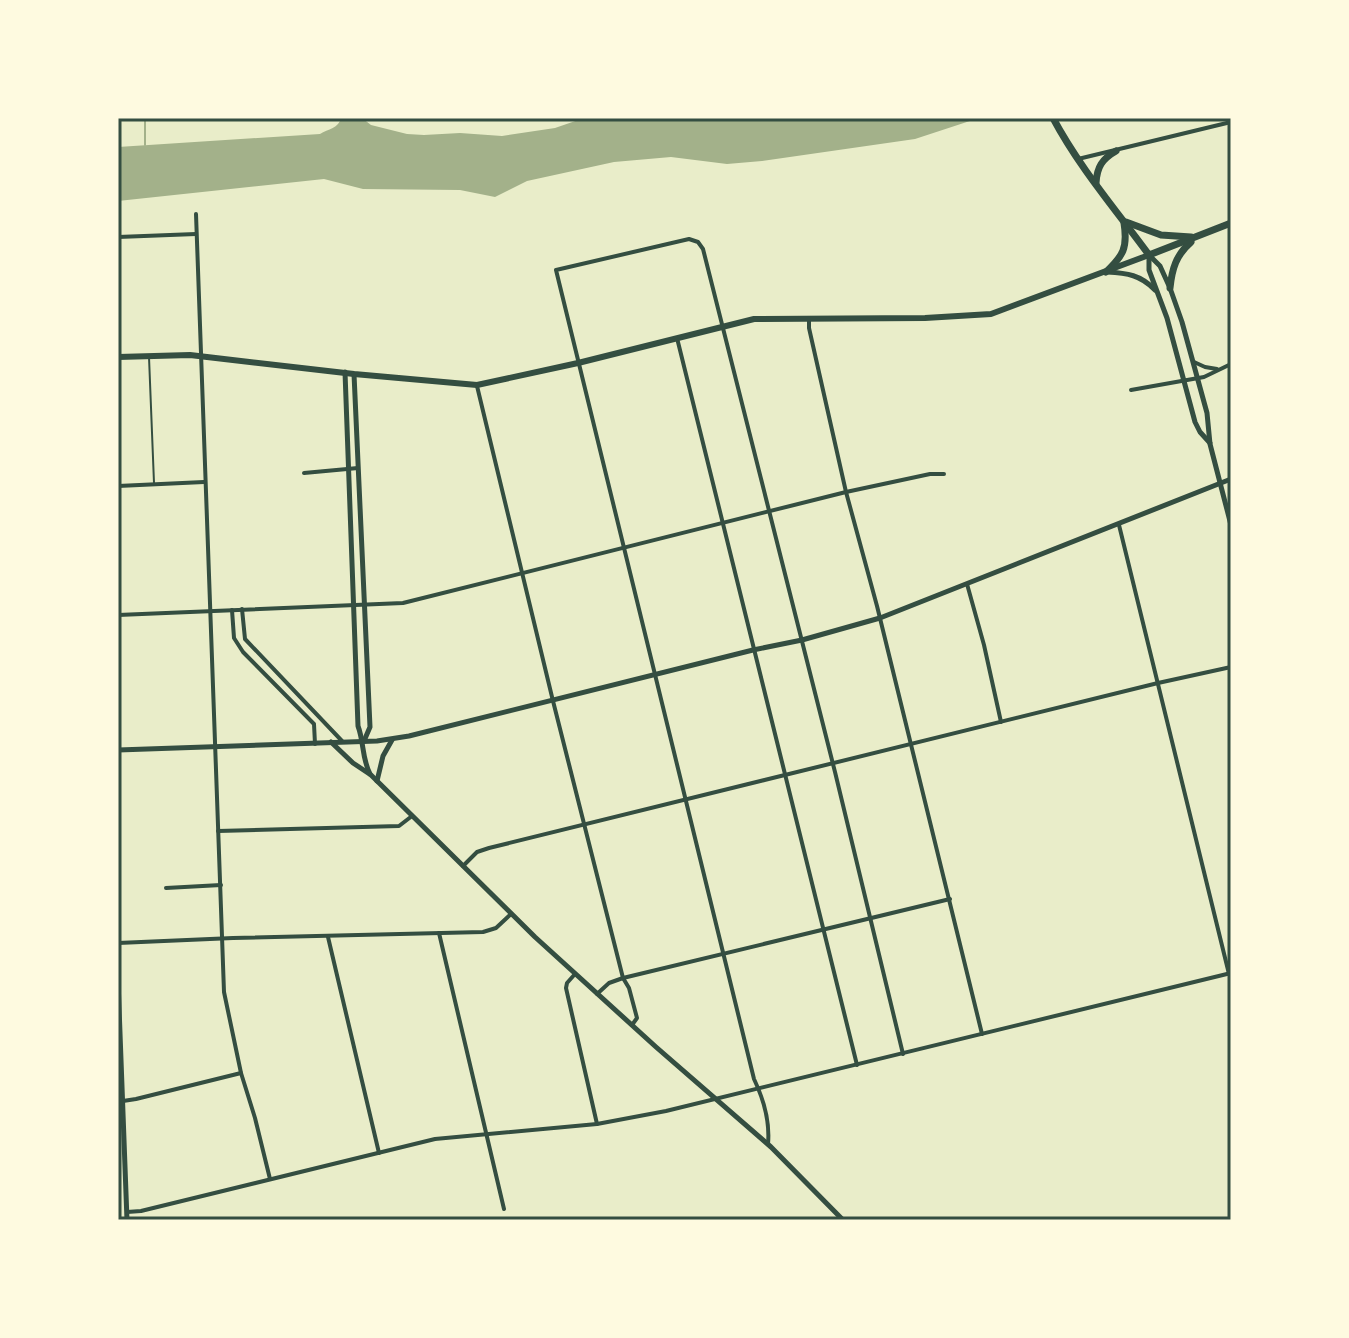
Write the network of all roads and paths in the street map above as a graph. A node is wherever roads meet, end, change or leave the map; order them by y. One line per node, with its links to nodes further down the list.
1 (1053, 118): 4 (main road)
2 (1231, 122): 3 (street)
3 (1116, 151): 4 (street); 5 (main road)
4 (1077, 159): 5 (main road)
5 (1096, 183): 7 (main road)
6 (196, 214): 9 (street)
7 (1124, 221): 11 (main road); 12 (main road); 13 (main road)
8 (1231, 223): 11 (main road)
9 (196, 234): 10 (street); 19 (street)
10 (118, 237)
11 (1195, 238): 12 (main road); 14 (main road)
12 (1149, 255): 13 (main road); 14 (street); 15 (street)
13 (1106, 272): 15 (street); 16 (main road)
14 (1170, 288): 22 (street)
15 (1159, 294): 29 (street)
16 (809, 318): 17 (main road); 42 (street)
17 (723, 326): 18 (main road); 23 (street); 43 (street)
18 (677, 338): 23 (main road); 44 (street)
19 (201, 355): 21 (main road); 26 (main road); 38 (street)
20 (119, 356): 21 (main road)
21 (149, 357): 39 (lane)
22 (1194, 362): 25 (street); 28 (street)
23 (578, 363): 30 (main road); 47 (street)
24 (1231, 364): 25 (street)
25 (1217, 369): 28 (street)
26 (345, 372): 27 (main road); 34 (street)
27 (354, 374): 30 (main road); 33 (street)
28 (1198, 379): 29 (street); 32 (street)
29 (1184, 381): 31 (street); 32 (street)
30 (477, 385): 48 (street)
31 (1131, 390)
32 (1210, 444): 40 (street)
33 (358, 468): 34 (street); 50 (street)
34 (348, 470): 35 (street); 51 (street)
35 (304, 473)
36 (944, 474): 42 (street)
37 (1231, 479): 40 (street)
38 (205, 482): 39 (street); 54 (street)
39 (154, 484): 41 (street)
40 (1220, 484): 45 (street); 46 (street)
41 (118, 486)
42 (846, 492): 43 (street); 56 (street)
43 (770, 511): 44 (street); 57 (street)
44 (722, 524): 47 (street); 58 (street)
45 (1119, 525): 49 (street); 61 (street)
46 (1231, 525)
47 (624, 547): 48 (street); 60 (street)
48 (523, 572): 50 (street); 62 (street)
49 (967, 584): 56 (street); 63 (street)
50 (364, 605): 51 (street); 66 (street)
51 (354, 606): 52 (street); 66 (street)
52 (242, 609): 53 (street); 65 (street)
53 (232, 610): 54 (street); 68 (street)
54 (210, 611): 55 (street); 70 (street)
55 (118, 615)
56 (880, 618): 57 (street); 69 (street)
57 (802, 640): 58 (street); 72 (street)
58 (753, 650): 60 (street); 74 (street)
59 (1231, 667): 61 (street)
60 (654, 675): 62 (street); 76 (street)
61 (1158, 683): 63 (street); 93 (street)
62 (553, 701): 64 (street); 78 (street)
63 (1001, 722): 69 (street)
64 (392, 740): 66 (street); 75 (street)
65 (342, 741): 66 (street); 67 (street)
66 (363, 741): 73 (street)
67 (331, 742): 68 (street); 73 (street)
68 (315, 744): 70 (street)
69 (911, 745): 72 (street); 83 (street)
70 (216, 747): 71 (street); 79 (street)
71 (118, 750)
72 (833, 764): 74 (street); 85 (street)
73 (371, 775): 75 (street)
74 (785, 775): 76 (street); 86 (street)
75 (377, 782): 77 (street)
76 (685, 800): 78 (street); 91 (street)
77 (412, 816): 79 (street); 80 (street)
78 (584, 825): 80 (street); 94 (street)
79 (218, 831): 81 (street)
80 (463, 866): 84 (street)
81 (221, 885): 82 (street); 89 (street)
82 (166, 888)
83 (950, 899): 85 (street); 99 (street)
84 (511, 914): 87 (street); 92 (street)
85 (871, 918): 86 (street); 100 (street)
86 (823, 929): 91 (street); 101 (street)
87 (439, 933): 88 (street); 107 (street)
88 (328, 937): 89 (street); 109 (street)
89 (222, 938): 90 (street); 102 (street)
90 (118, 943)
91 (723, 954): 94 (street); 103 (street)
92 (575, 974): 96 (street); 106 (street)
93 (1230, 974): 99 (street)
94 (623, 978): 96 (street); 97 (street)
95 (118, 980): 98 (street)
96 (597, 994): 97 (street)
97 (632, 1025): 104 (street)
98 (119, 1033): 105 (street)
99 (982, 1034): 100 (street)
100 (903, 1054): 101 (street)
101 (857, 1065): 103 (street)
102 (241, 1073): 105 (street); 111 (street)
103 (759, 1089): 104 (street); 108 (street)
104 (715, 1100): 106 (street); 108 (street)
105 (123, 1101): 110 (street)
106 (597, 1124): 107 (street)
107 (486, 1134): 109 (street); 112 (street)
108 (768, 1144): 115 (street)
109 (379, 1153): 111 (street)
110 (121, 1170): 113 (street)
111 (270, 1179): 113 (street)
112 (504, 1209)
113 (127, 1212): 114 (street)
114 (127, 1220)
115 (843, 1220)

